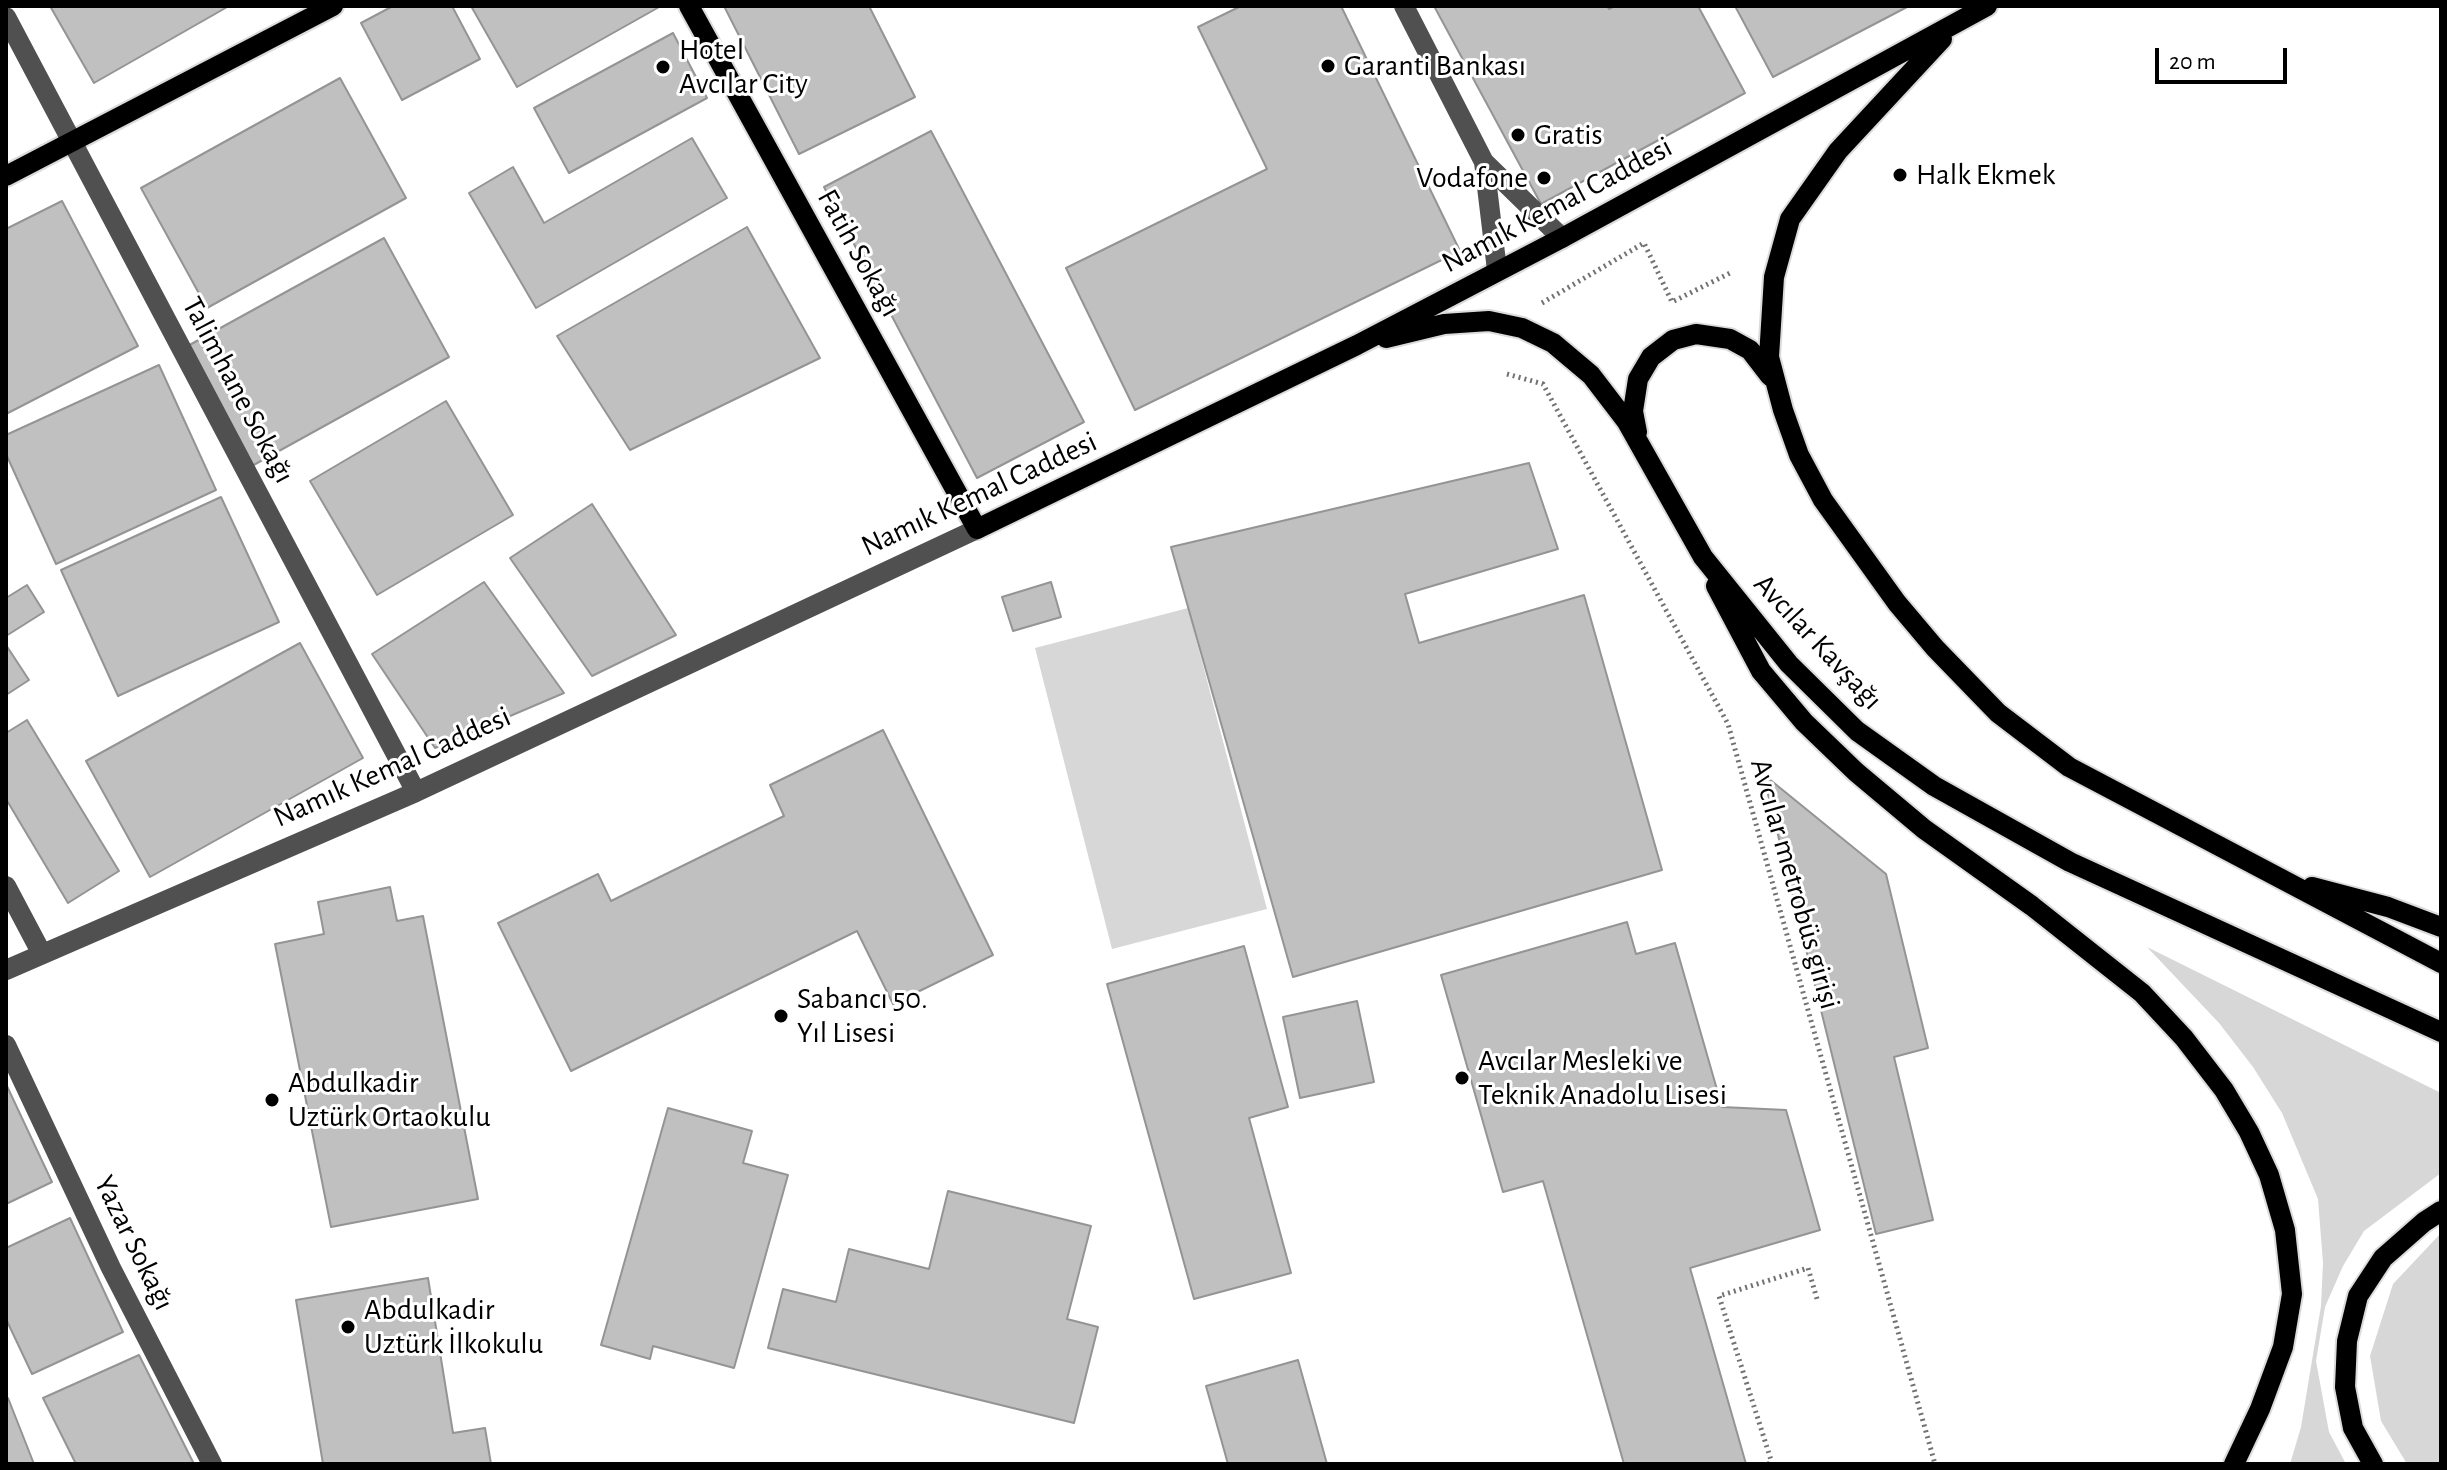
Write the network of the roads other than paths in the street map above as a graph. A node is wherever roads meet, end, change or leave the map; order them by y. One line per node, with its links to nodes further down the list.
1 (333, 6): 7 (main road)
2 (689, 6): 15 (main road, Fatih Sokağı)
3 (1404, 6): 8 (street)
4 (1987, 6): 6 (main road, Namık Kemal Caddesi)
5 (6, 17): 7 (street, Talimhane Sokağı)
6 (1954, 26): 10 (main road, Namık Kemal Caddesi); 13 (main road, Namık Kemal Caddesi)
7 (73, 141): 9 (main road); 17 (street, Talimhane Sokağı)
8 (1484, 162): 10 (street); 11 (street)
9 (6, 176)
10 (1562, 238): 11 (main road, Namık Kemal Caddesi)
11 (1497, 270): 12 (main road, Namık Kemal Caddesi)
12 (1357, 345): 14 (main road, Avcılar Kavşağı); 15 (main road, Namık Kemal Caddesi)
13 (1777, 385): 14 (main road); 18 (main road, Namık Kemal Caddesi)
14 (1641, 445): 16 (main road, Avcılar Kavşağı)
15 (977, 529): 17 (street, Namık Kemal Caddesi)
16 (1703, 557): 24 (main road, Avcılar Kavşağı); 28 (main road)
17 (416, 792): 21 (street, Namık Kemal Caddesi)
18 (2274, 876): 20 (main road); 22 (main road)
19 (6, 886): 21 (street)
20 (2441, 927)
21 (42, 954): 23 (street, Namık Kemal Caddesi)
22 (2441, 963)
23 (6, 970)
24 (2441, 1032)
25 (6, 1045): 27 (street, Yazar Sokağı)
26 (2441, 1211): 29 (main road)
27 (212, 1464)
28 (2234, 1464)
29 (2373, 1464)

